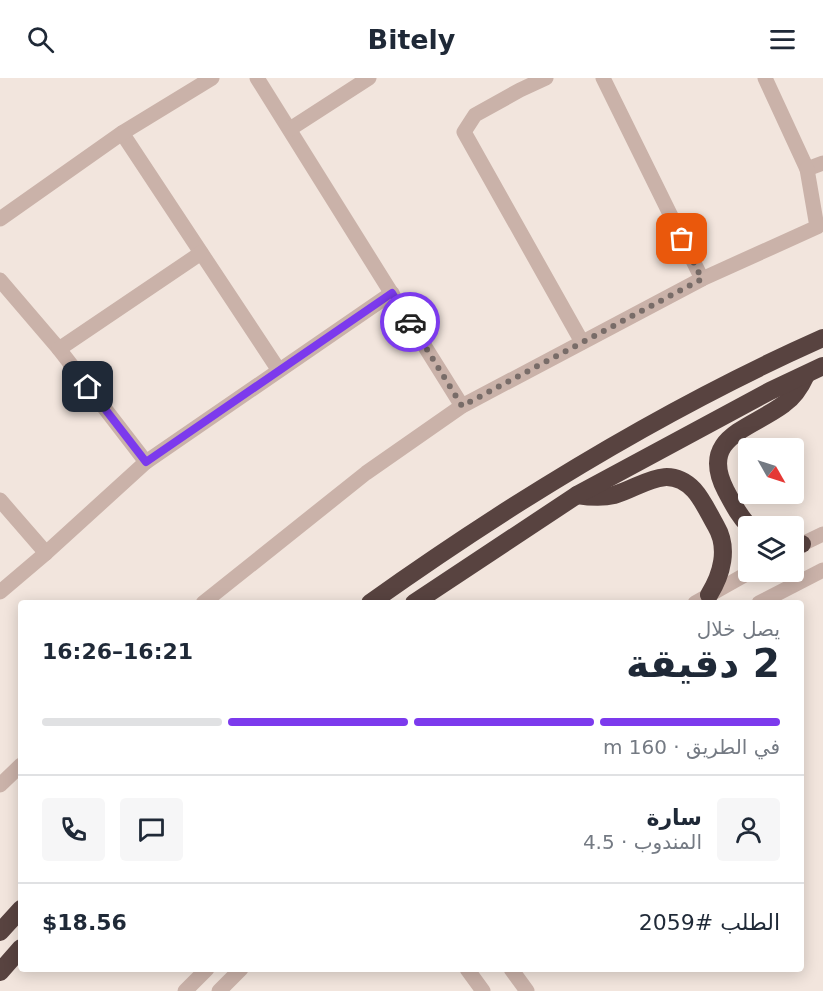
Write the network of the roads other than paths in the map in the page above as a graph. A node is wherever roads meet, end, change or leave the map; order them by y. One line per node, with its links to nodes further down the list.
1 (212, 78): 9 (street)
2 (257, 78): 8 (street)
3 (369, 78): 8 (street)
4 (546, 78): 7 (street)
5 (603, 78): 14 (street)
6 (765, 78): 11 (street)
7 (517, 84): 18 (street)
8 (290, 129): 16 (street)
9 (122, 133): 12 (street); 13 (street)
10 (823, 163): 11 (street)
11 (807, 169): 14 (street)
12 (0, 219)
13 (201, 253): 19 (street); 21 (street)
14 (702, 279): 18 (street)
15 (0, 280): 19 (street)
16 (392, 293): 21 (street); 23 (street)
17 (823, 338): 36 (highway)
18 (582, 342): 23 (street)
19 (59, 349): 24 (street)
20 (823, 366): 22 (highway)
21 (278, 369): 24 (street)
22 (806, 374): 25 (highway); 27 (highway)
23 (462, 406): 35 (street)
24 (146, 462): 30 (street)
25 (578, 495): 34 (highway); 37 (highway)
26 (0, 500): 30 (street)
27 (740, 516)
28 (823, 534): 29 (street)
29 (804, 542)
30 (46, 553): 33 (street)
31 (823, 570): 38 (street)
32 (738, 579): 34 (street)
33 (0, 592)
34 (702, 599)
35 (206, 600)
36 (374, 600)
37 (419, 600)
38 (765, 600)
39 (18, 768): 40 (street)
40 (0, 785)
41 (18, 912): 42 (highway)
42 (0, 932)
43 (18, 951): 44 (highway)
44 (0, 972)
45 (204, 972): 49 (street)
46 (238, 972): 50 (street)
47 (469, 972): 51 (street)
48 (513, 972): 52 (street)
49 (185, 991)
50 (219, 991)
51 (483, 991)
52 (527, 991)

